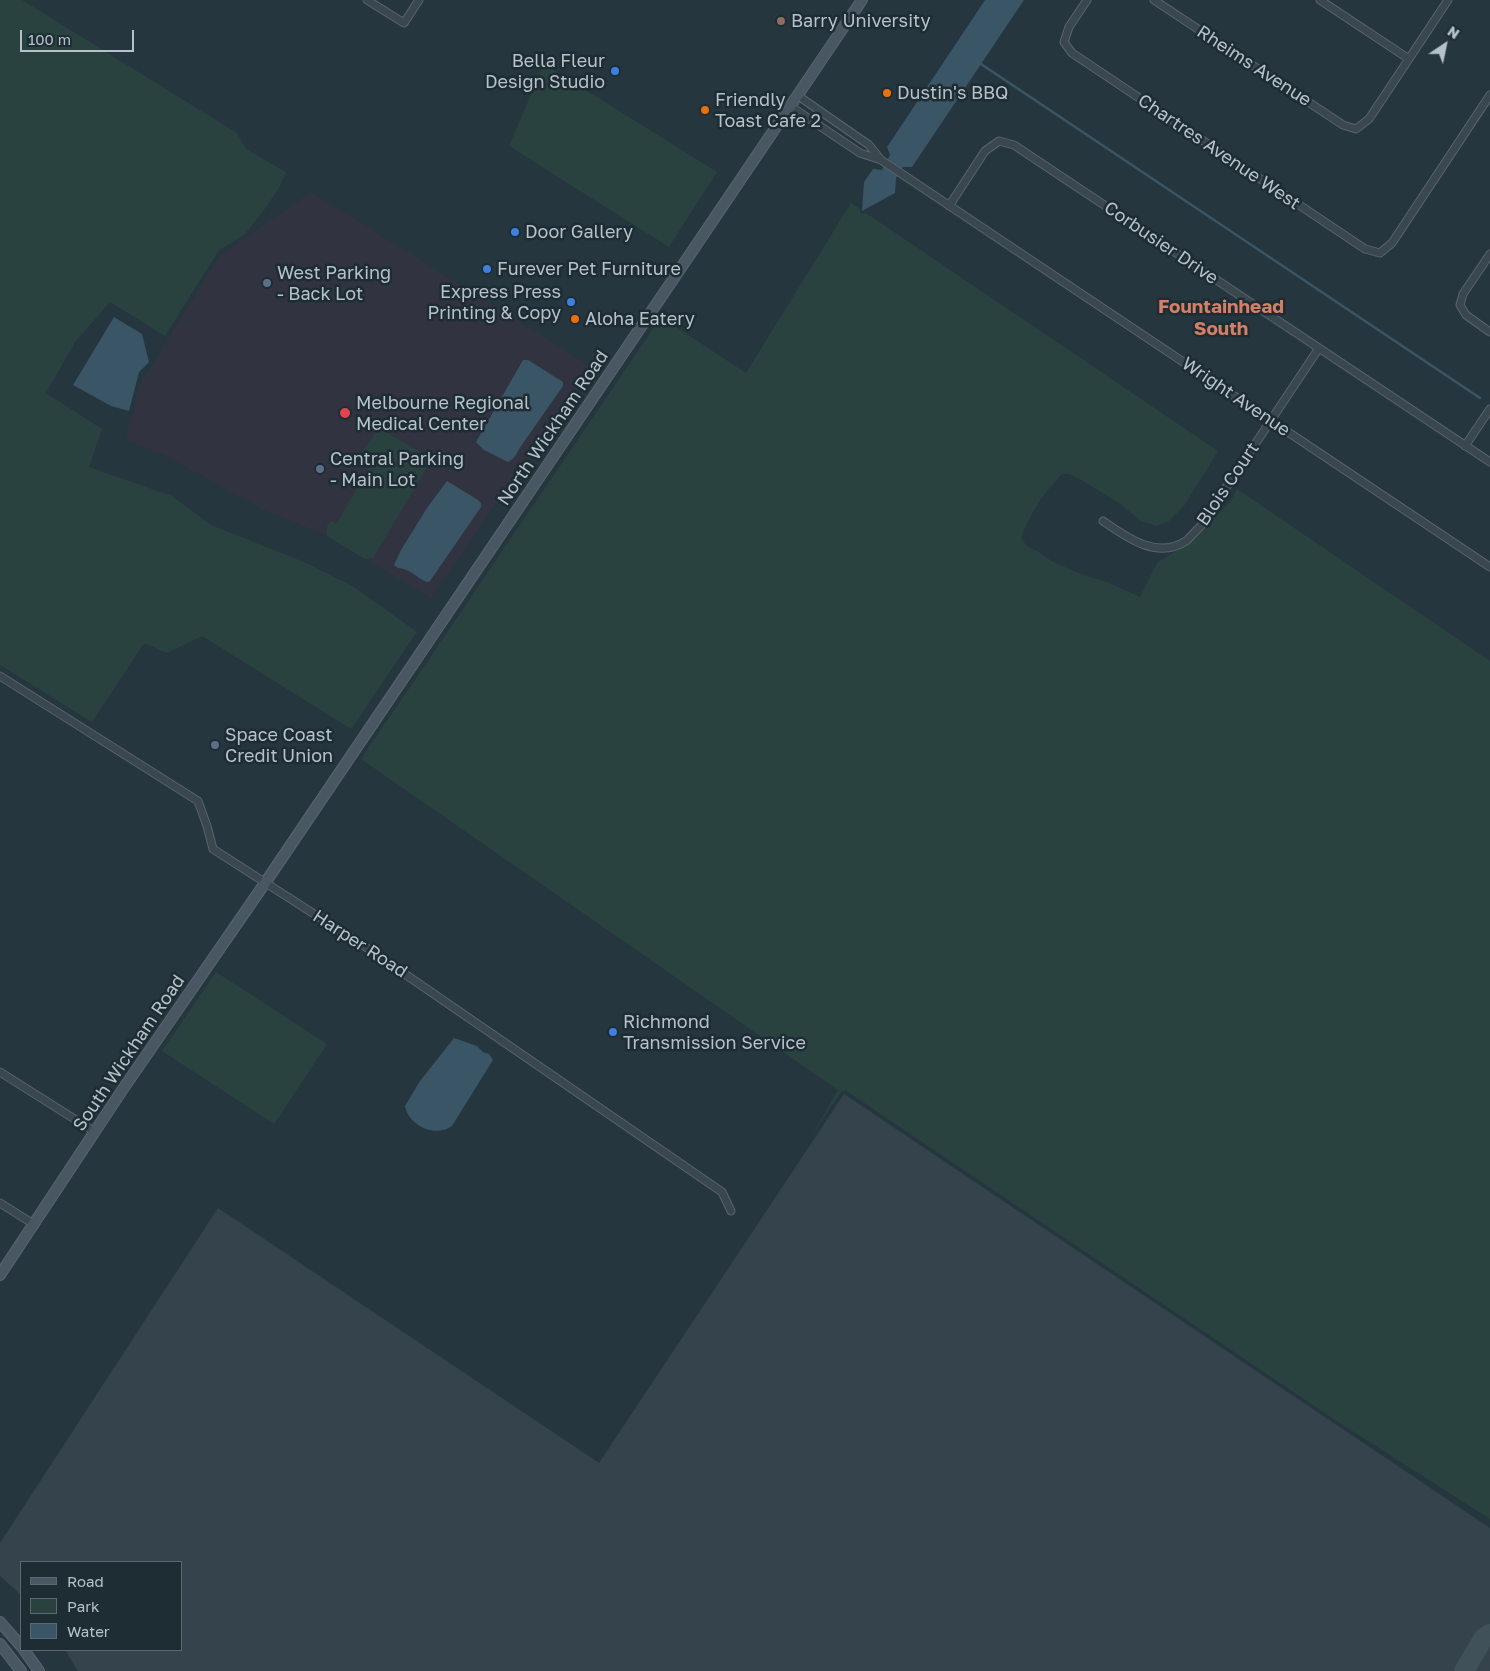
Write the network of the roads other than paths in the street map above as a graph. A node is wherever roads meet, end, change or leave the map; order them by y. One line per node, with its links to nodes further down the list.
1 (367, 0): 2 (street)
2 (419, 0)
3 (860, 0): 9 (main road, North Wickham Road)
4 (1087, 0): 10 (street, Chartres Avenue West)
5 (1154, 0): 8 (street, Rheims Avenue)
6 (1320, 0): 8 (street)
7 (1448, 0): 8 (street)
8 (1410, 59)
9 (798, 95): 11 (main road, North Wickham Road); 12 (street, Wright Avenue)
10 (1490, 95)
11 (790, 106): 12 (street, Wright Avenue); 24 (main road, North Wickham Road)
12 (882, 160): 13 (street, Wright Avenue)
13 (949, 206): 16 (street, Corbusier Drive); 18 (street, Wright Avenue)
14 (1490, 254): 15 (street)
15 (1490, 332)
16 (1319, 348): 18 (street, Blois Court); 19 (street, Corbusier Drive)
17 (1490, 409): 19 (street)
18 (1271, 420): 21 (street, Blois Court); 22 (street, Wright Avenue)
19 (1465, 446): 20 (street, Corbusier Drive)
20 (1490, 462)
21 (1103, 521)
22 (1490, 567)
23 (0, 676): 25 (street, Harper Road)
24 (287, 849): 25 (main road, South Wickham Road)
25 (265, 882): 27 (main road, South Wickham Road); 29 (street, Harper Road)
26 (0, 1072): 27 (street)
27 (95, 1132): 30 (main road, South Wickham Road)
28 (0, 1203): 30 (street)
29 (731, 1211)
30 (35, 1225): 31 (main road, South Wickham Road)
31 (0, 1276)
32 (0, 1622): 34 (main road)
33 (0, 1644): 36 (main road)
34 (20, 1645)
35 (25, 1651): 37 (main road)
36 (21, 1671)
37 (39, 1671)

